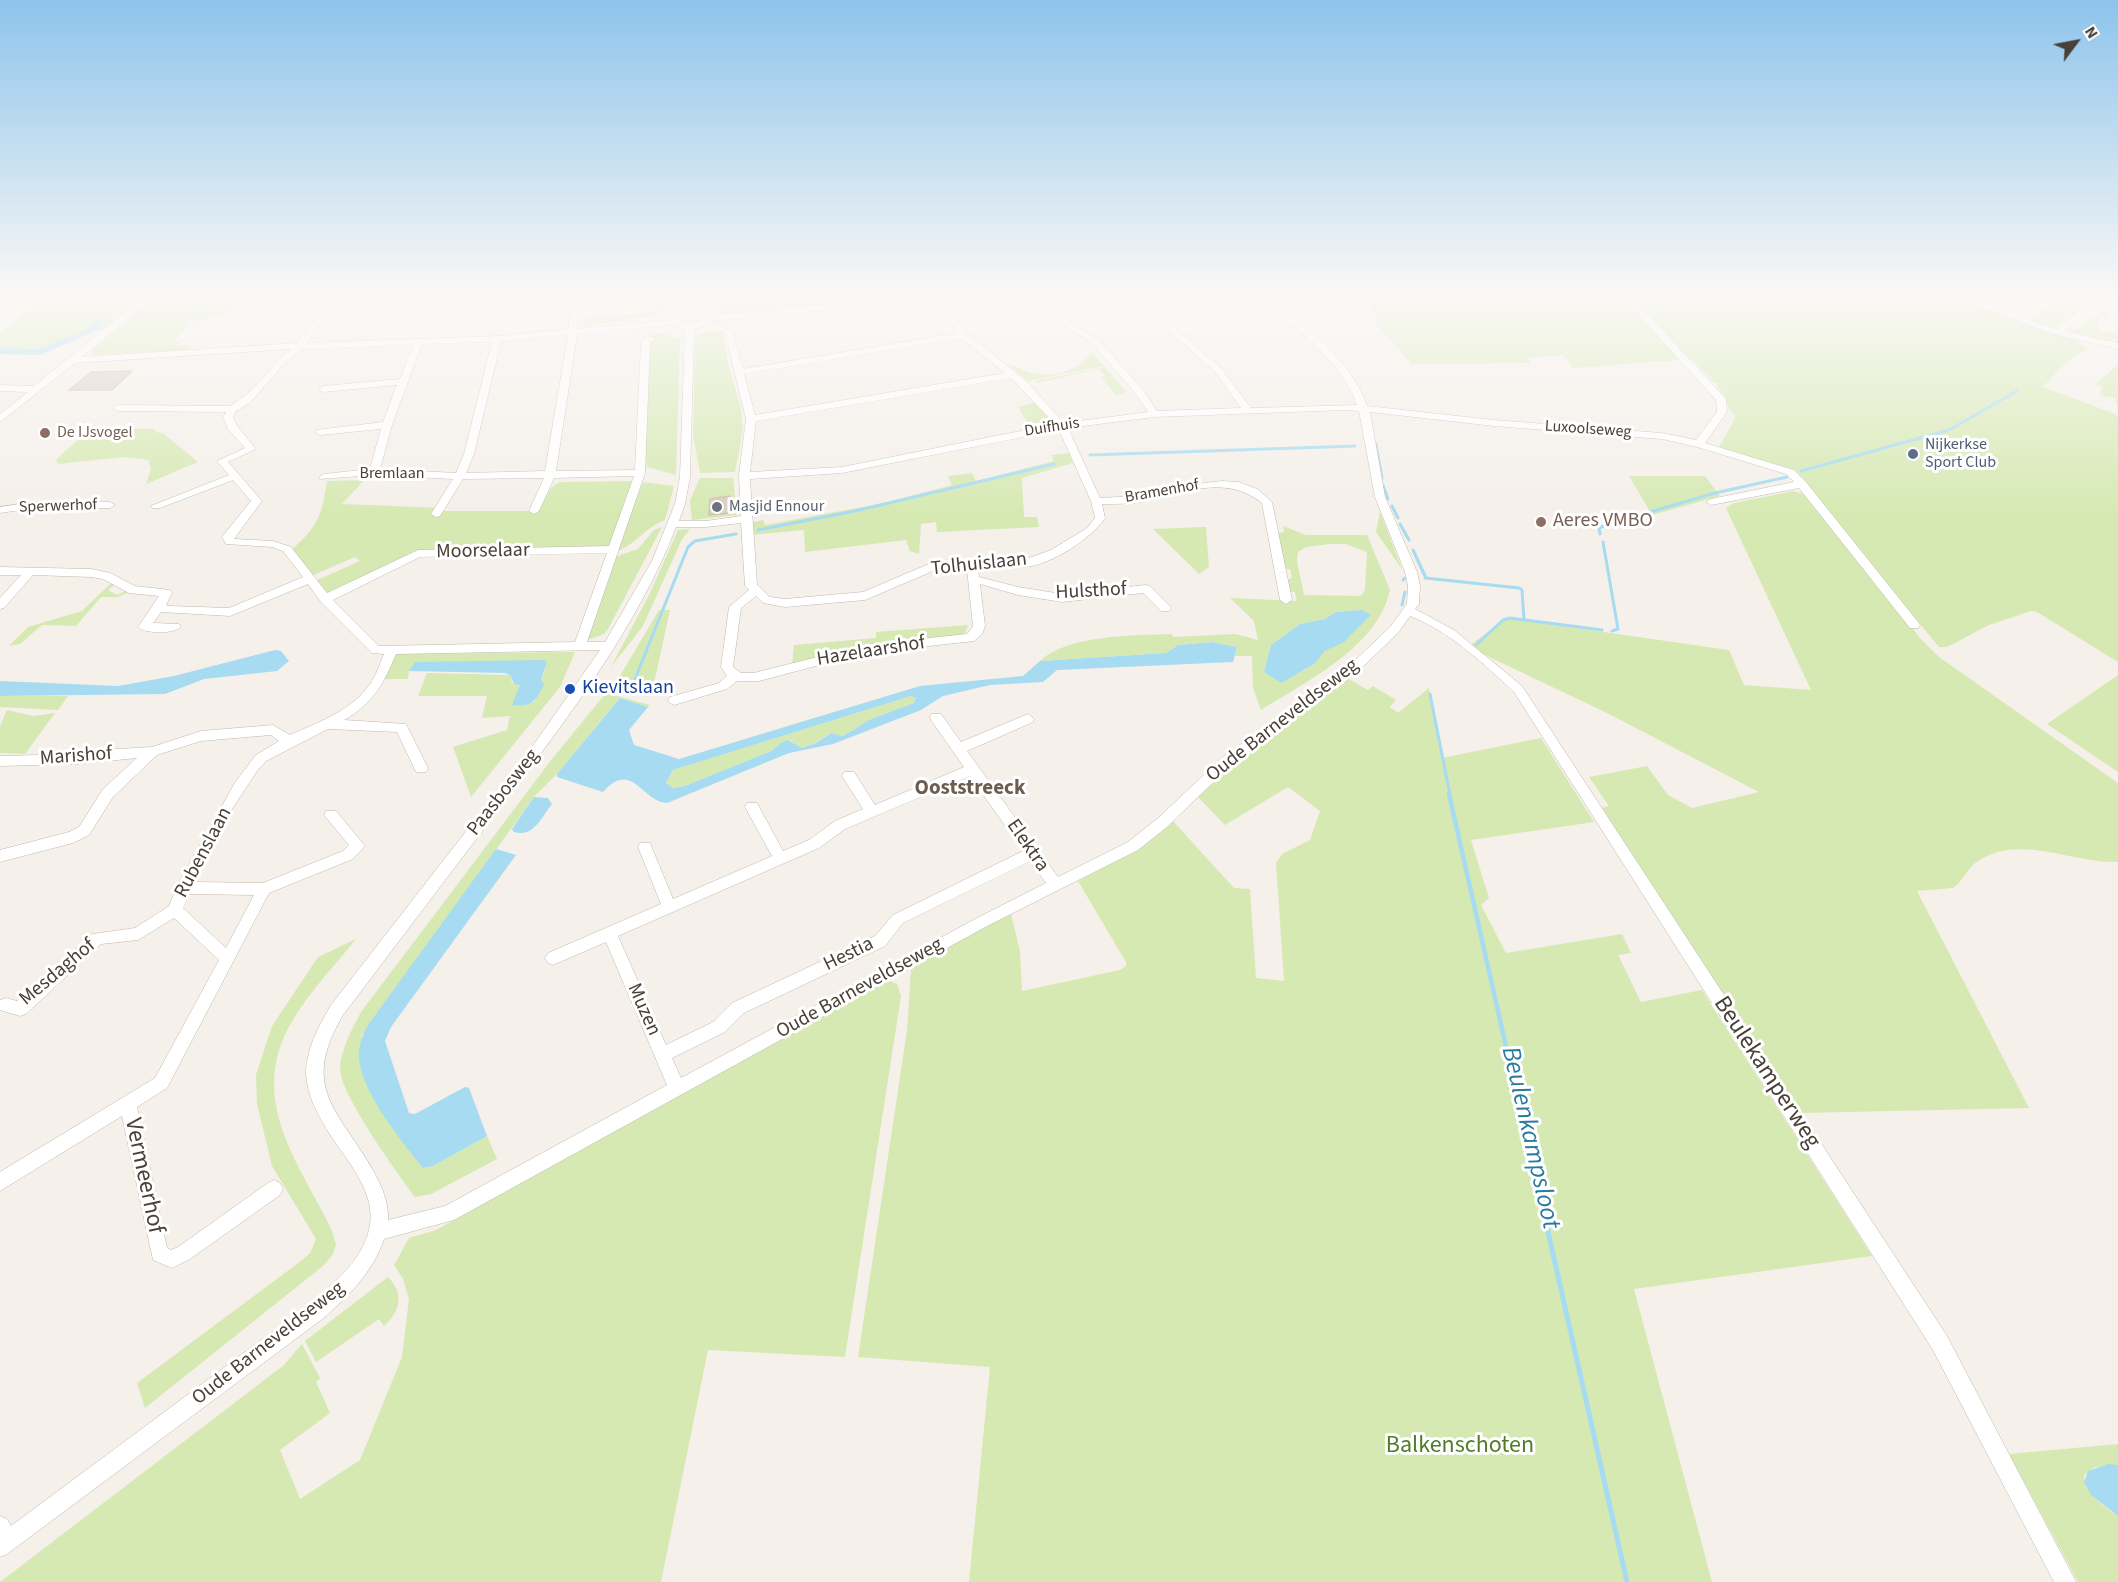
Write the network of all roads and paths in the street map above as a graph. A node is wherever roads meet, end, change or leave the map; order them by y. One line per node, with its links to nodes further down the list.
1 (65, 368): 19 (street)
2 (276, 368): 22 (street)
3 (408, 368): 17 (street)
4 (490, 368): 35 (street)
5 (567, 368): 36 (street)
6 (645, 368): 33 (street)
7 (689, 368): 48 (street, Paasbosweg)
8 (738, 368): 15 (street)
9 (764, 368): 15 (street)
10 (1003, 368): 16 (street, Tolhuislaan)
11 (1119, 368): 25 (street)
12 (1216, 368): 24 (street)
13 (1339, 368): 23 (street)
14 (1691, 368): 31 (street)
15 (739, 372): 27 (street)
16 (1012, 375): 27 (street); 29 (street, Tolhuislaan)
17 (402, 382): 20 (street); 28 (street)
18 (0, 388): 19 (street)
19 (38, 389): 26 (street)
20 (323, 389)
21 (118, 408): 22 (street)
22 (232, 409): 34 (street)
23 (1364, 410): 24 (street, Duifhuis); 31 (street, Luxoolseweg); 60 (street)
24 (1249, 412): 25 (street, Duifhuis)
25 (1154, 414): 29 (street, Duifhuis)
26 (0, 419)
27 (751, 419): 38 (street)
28 (387, 424): 30 (street); 32 (street)
29 (1062, 426): 38 (street, Duifhuis); 40 (street, Tolhuislaan)
30 (320, 432)
31 (1700, 444): 39 (street, Luxoolseweg)
32 (374, 472): 35 (street, Bremlaan); 37 (street, Bremlaan)
33 (640, 473): 36 (street, Bremlaan); 49 (street)
34 (235, 476): 43 (street); 53 (street)
35 (460, 476): 36 (street, Bremlaan); 46 (street, Bremlaan)
36 (550, 476): 45 (street)
37 (324, 477)
38 (744, 479): 47 (street)
39 (1802, 484): 41 (street); 61 (street, Luxoolseweg)
40 (1096, 501): 52 (street, Tolhuislaan); 56 (street, Bramenhof)
41 (1711, 502)
42 (110, 505): 44 (street, Sperwerhof)
43 (156, 506)
44 (2, 511)
45 (534, 511)
46 (436, 514)
47 (745, 519): 48 (street); 54 (street)
48 (672, 525): 64 (street, Paasbosweg)
49 (615, 549): 55 (street, Moorselaar); 63 (street)
50 (0, 572): 51 (street)
51 (30, 572): 57 (street); 58 (street)
52 (973, 573): 54 (street, Tolhuislaan); 59 (street, Hulsthof); 66 (street, Hazelaarshof)
53 (309, 579): 55 (street); 58 (street)
54 (756, 590): 66 (street)
55 (325, 599): 65 (street)
56 (1286, 600)
57 (0, 605)
58 (159, 606): 62 (street)
59 (1165, 608)
60 (1409, 611): 85 (street, Oude Barneveldseweg); 101 (street, Beulekamperweg)
61 (1914, 625)
62 (175, 627)
63 (580, 646): 64 (street); 65 (street)
64 (608, 646): 99 (street, Paasbosweg)
65 (391, 651): 70 (street, Rubenslaan)
66 (735, 676): 67 (street, Hazelaarshof)
67 (674, 700)
68 (936, 717): 72 (street, Elektra)
69 (1028, 719): 72 (street)
70 (324, 724): 71 (street, Rubenslaan); 75 (street)
71 (289, 741): 73 (street, Marishof); 86 (street, Rubenslaan)
72 (958, 748): 76 (street, Elektra)
73 (152, 752): 74 (street, Marishof); 83 (street, Marishof)
74 (0, 761)
75 (421, 768)
76 (973, 770): 79 (street); 82 (street, Elektra)
77 (849, 776): 79 (street)
78 (752, 807): 84 (street)
79 (872, 812): 84 (street)
80 (331, 815): 87 (street)
81 (645, 847): 88 (street)
82 (1032, 853): 85 (street, Elektra); 94 (street, Hestia)
83 (0, 856)
84 (780, 858): 88 (street)
85 (1055, 885): 95 (street, Oude Barneveldseweg)
86 (183, 888): 87 (street); 89 (street, Rubenslaan)
87 (264, 890): 92 (street)
88 (669, 906): 90 (street)
89 (175, 910): 92 (street, Rubenslaan); 93 (street, Mesdaghof)
90 (609, 932): 91 (street); 94 (street, Muzen)
91 (553, 958)
92 (228, 959): 96 (street)
93 (6, 1005)
94 (662, 1055): 95 (street, Muzen)
95 (677, 1089): 99 (street, Oude Barneveldseweg)
96 (128, 1105): 97 (street); 98 (street, Vermeerhof)
97 (0, 1182)
98 (274, 1189)
99 (377, 1232): 100 (street, Oude Barneveldseweg)
100 (2, 1538)
101 (2065, 1582)

